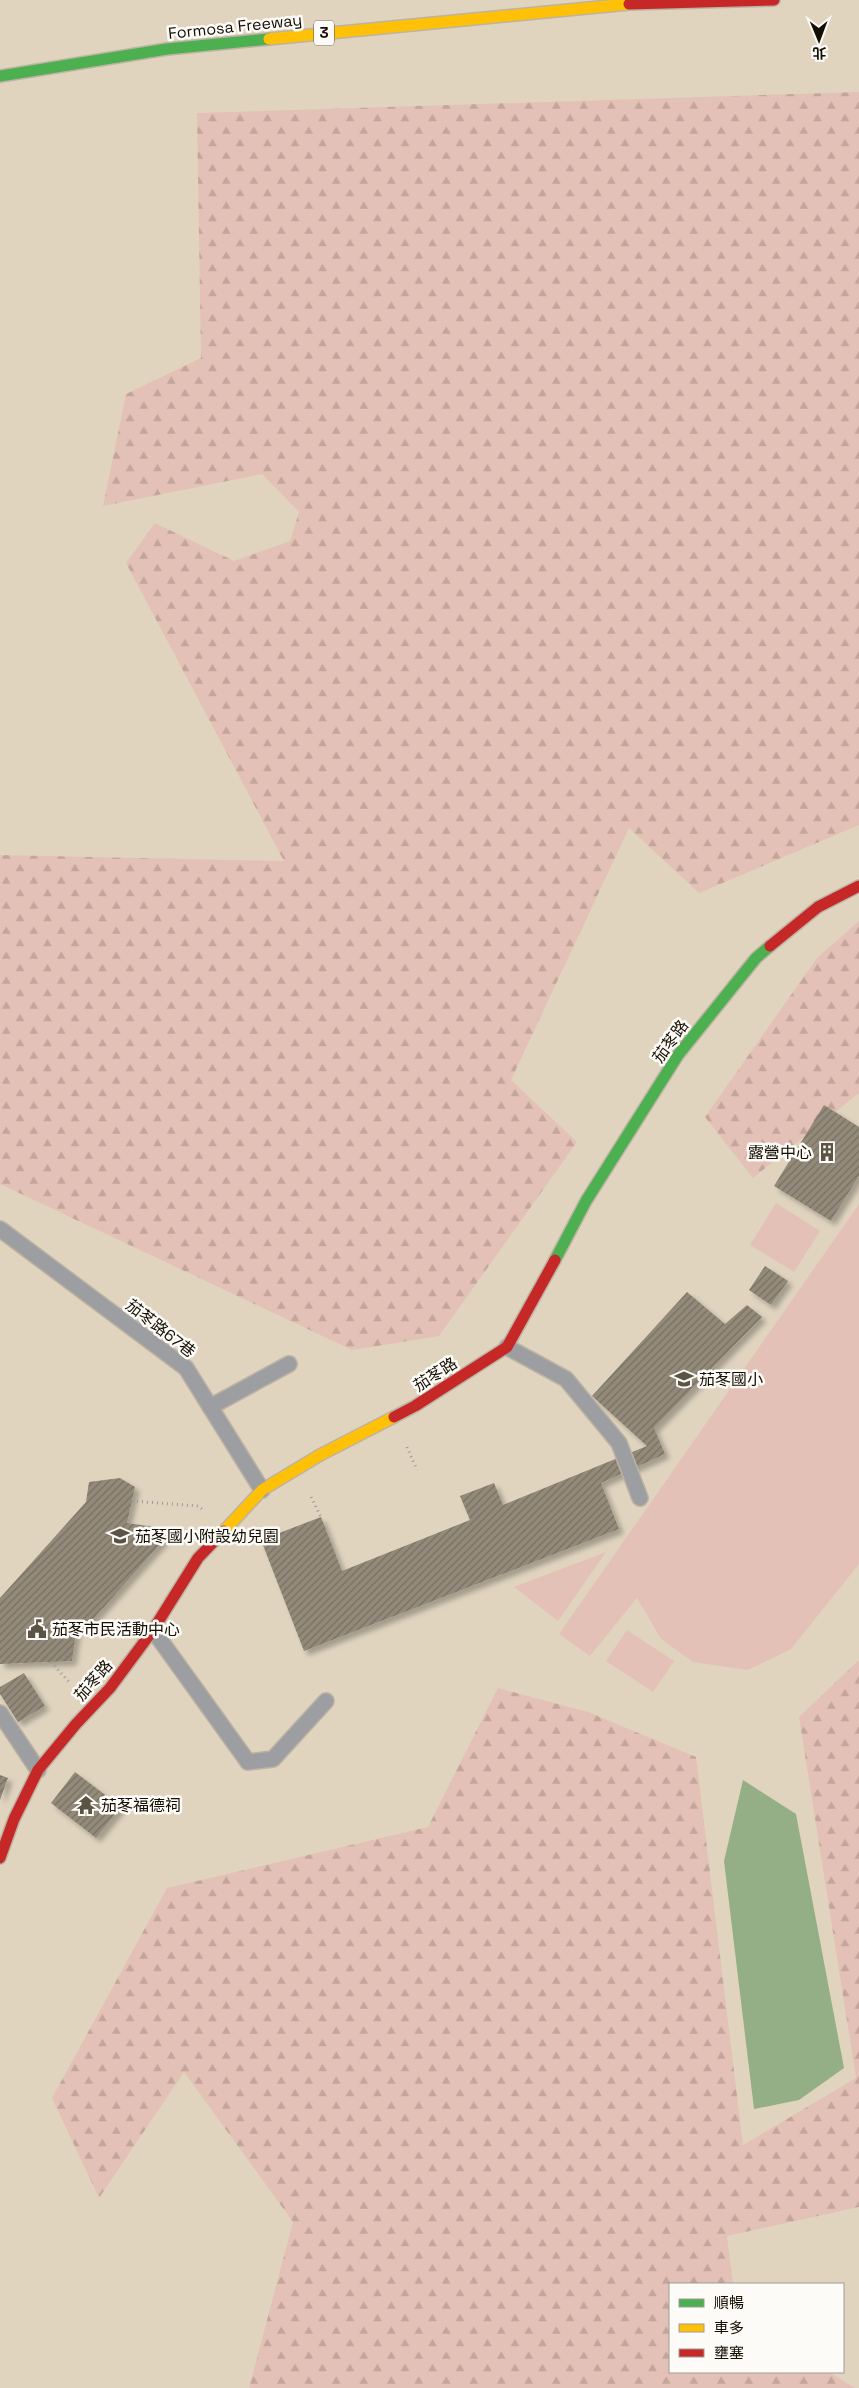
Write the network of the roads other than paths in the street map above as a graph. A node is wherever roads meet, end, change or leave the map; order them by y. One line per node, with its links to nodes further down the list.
1 (774, 0): 2 (main road, Formosa Freeway / 3)
2 (0, 76)
3 (859, 886): 5 (main road, 茄苳路)
4 (0, 1229): 7 (lane, 茄苳路67巷)
5 (507, 1347): 8 (main road, 茄苳路); 9 (lane)
6 (289, 1364): 7 (lane)
7 (210, 1407): 8 (lane, 茄苳路67巷)
8 (262, 1490): 10 (main road, 茄苳路)
9 (640, 1498)
10 (153, 1630): 11 (lane); 13 (main road, 茄苳路)
11 (326, 1701)
12 (0, 1713): 13 (lane)
13 (38, 1770): 14 (main road, 茄苳路)
14 (0, 1858)

